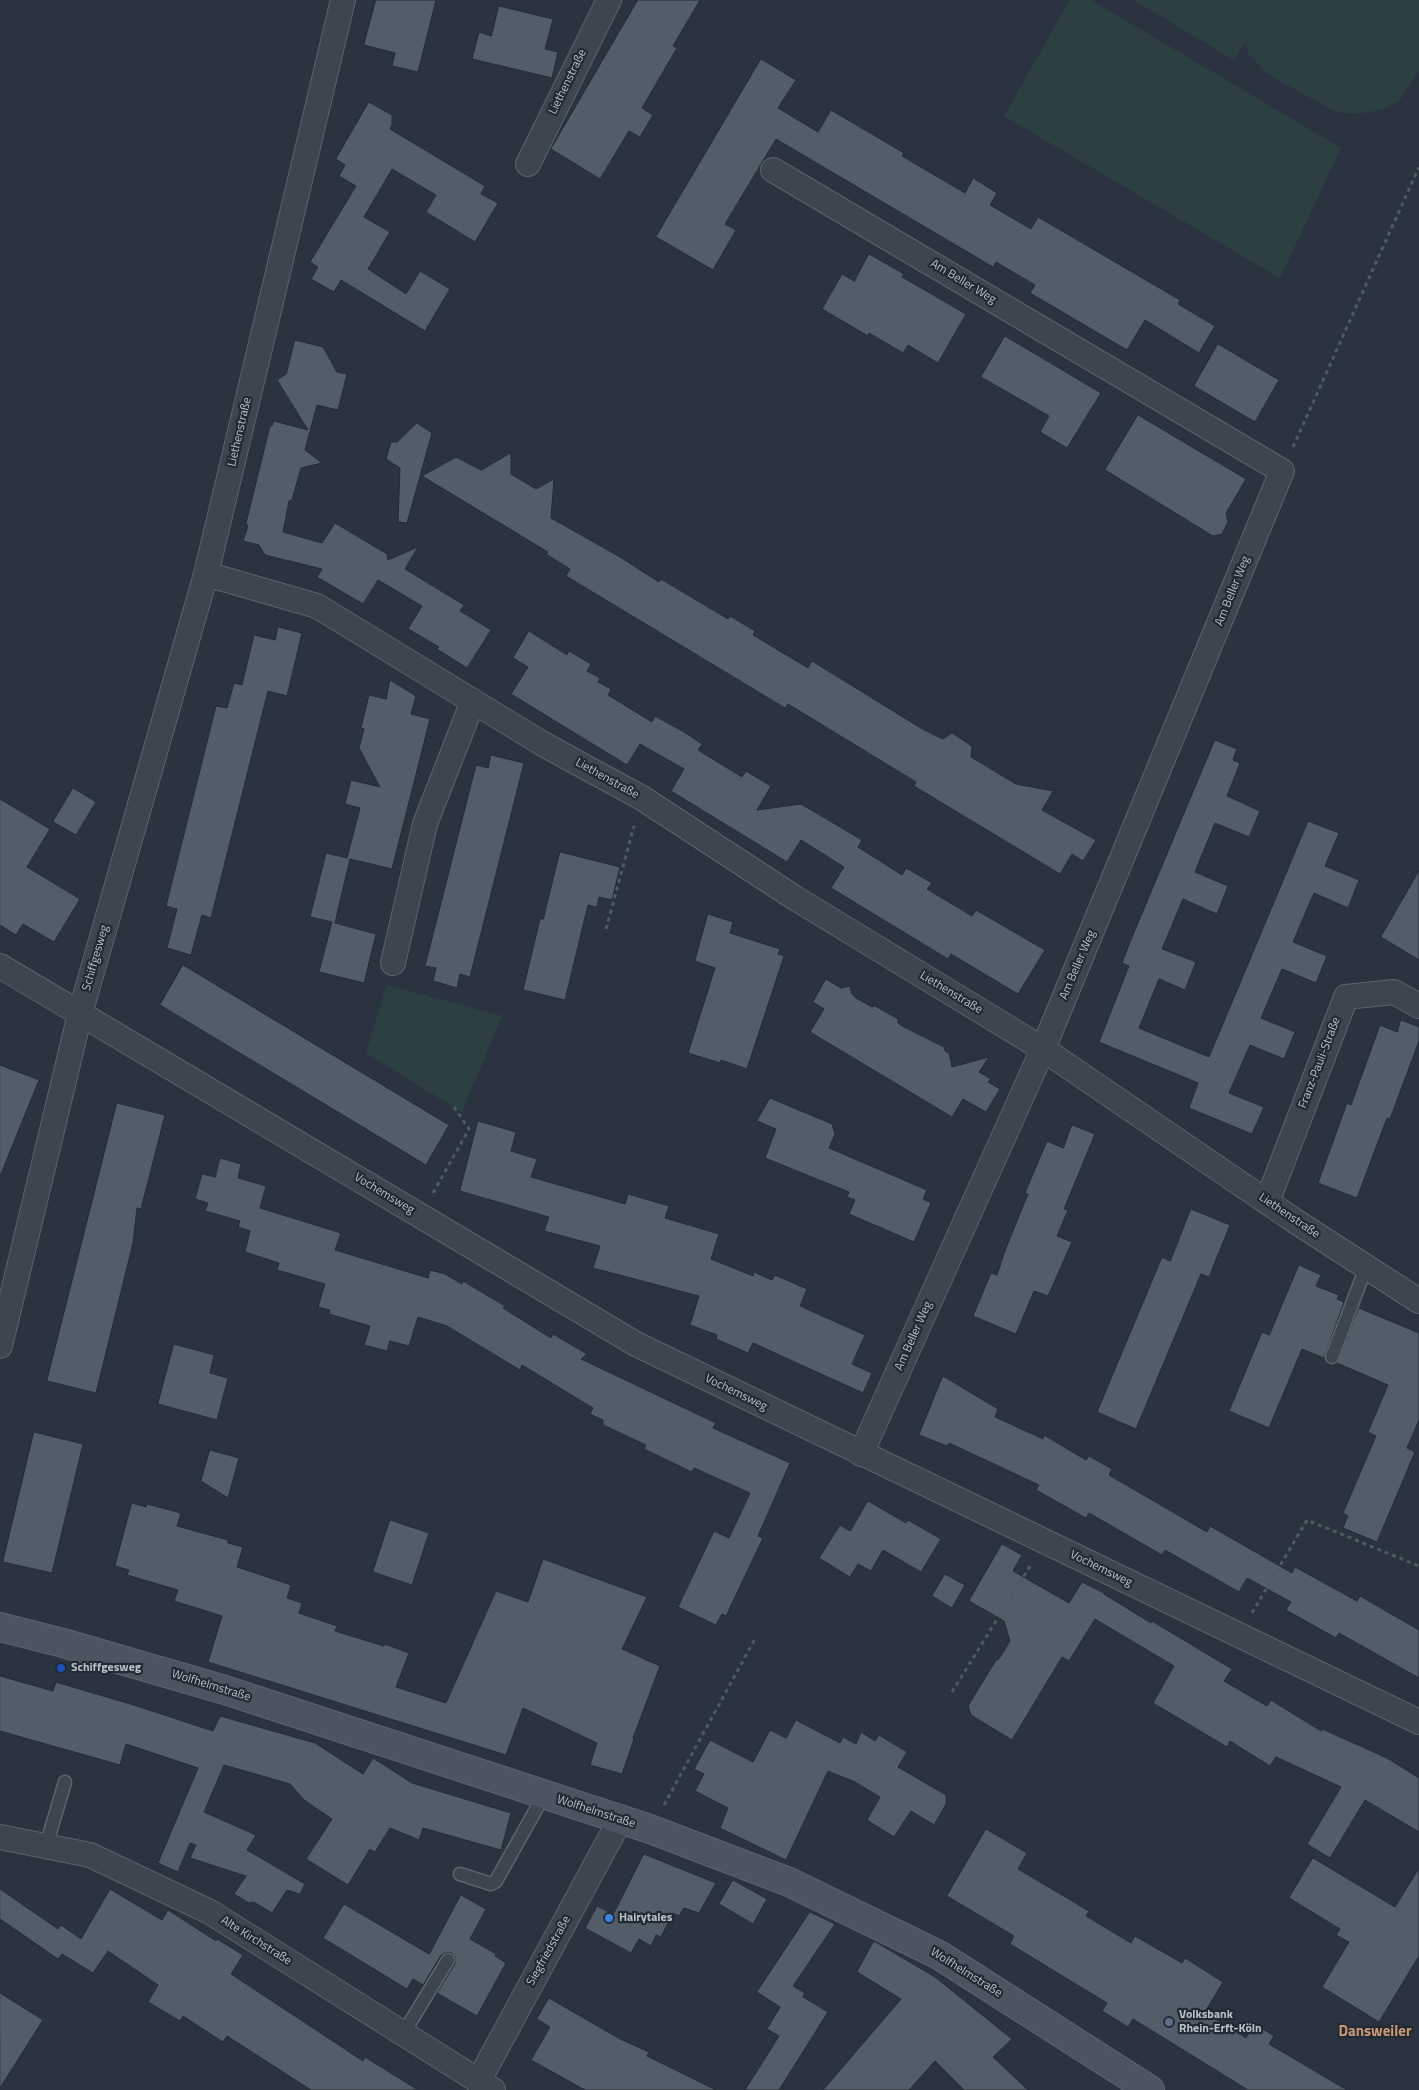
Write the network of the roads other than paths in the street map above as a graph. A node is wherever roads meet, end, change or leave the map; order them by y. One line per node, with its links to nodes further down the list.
1 (343, 0): 5 (street, Liethenstraße)
2 (609, 0): 3 (street, Liethenstraße)
3 (528, 164)
4 (773, 170): 11 (street, Am Beller Weg)
5 (206, 574): 6 (street, Liethenstraße); 10 (street, Schiffgesweg)
6 (473, 702): 7 (street); 11 (street, Liethenstraße)
7 (393, 963)
8 (0, 966): 10 (street, Vochemsweg)
9 (1419, 1006): 12 (street, Franz-Pauli-Straße)
10 (80, 1014): 15 (street, Schiffgesweg); 18 (street, Vochemsweg)
11 (1043, 1049): 12 (street, Liethenstraße); 18 (street, Am Beller Weg)
12 (1267, 1202): 13 (street, Liethenstraße)
13 (1366, 1267): 14 (street, Liethenstraße); 17 (lane)
14 (1419, 1301)
15 (4, 1304): 16 (street, Schiffgesweg)
16 (0, 1346)
17 (1332, 1357)
18 (861, 1454): 20 (street, Vochemsweg)
19 (0, 1628): 22 (street, Wolfhelmstraße)
20 (1419, 1722)
21 (65, 1782): 25 (lane)
22 (544, 1795): 23 (street, Wolfhelmstraße); 26 (lane)
23 (620, 1820): 29 (street, Siegfriedstraße); 30 (street, Wolfhelmstraße)
24 (0, 1837): 25 (street, Alte Kirchstraße)
25 (46, 1846): 28 (street, Alte Kirchstraße)
26 (460, 1874)
27 (448, 1960): 28 (lane)
28 (403, 2034): 29 (street, Alte Kirchstraße)
29 (485, 2086)
30 (1150, 2090)

